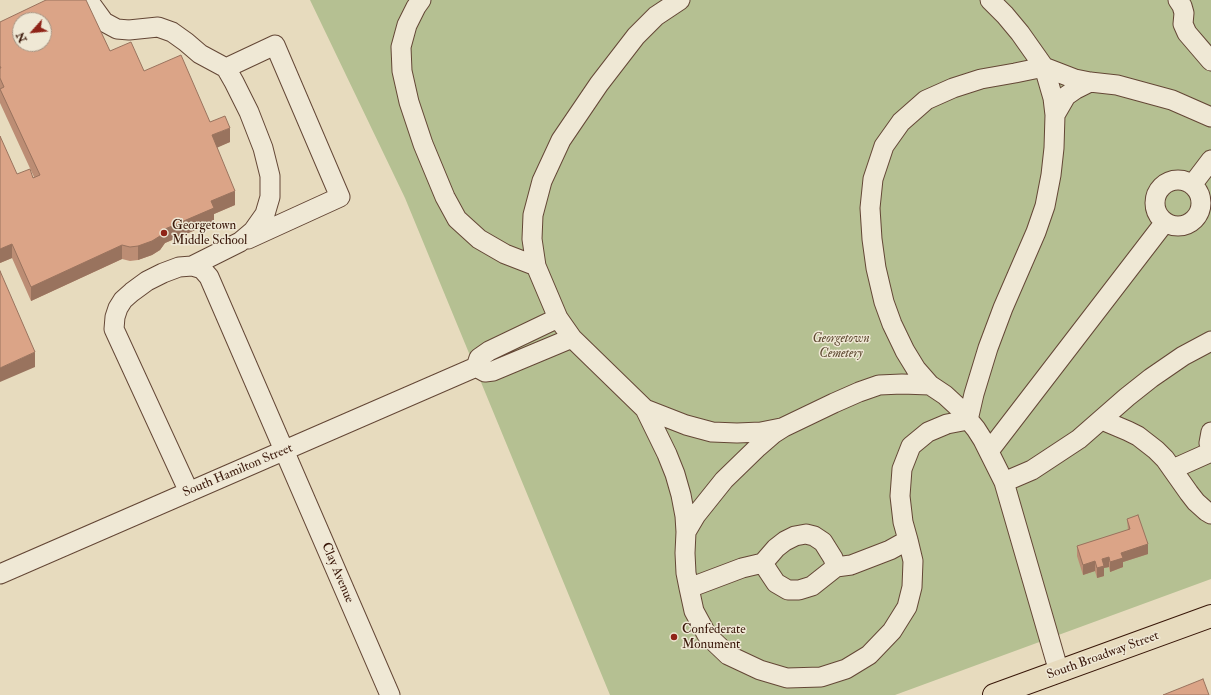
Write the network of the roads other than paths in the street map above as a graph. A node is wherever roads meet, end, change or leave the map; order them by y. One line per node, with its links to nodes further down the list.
1 (88, 0): 8 (street)
2 (421, 0): 17 (street)
3 (680, 0): 17 (street)
4 (992, 0): 7 (street)
5 (1178, 0): 6 (street)
6 (1211, 60)
7 (1044, 67): 9 (street); 10 (street); 22 (street)
8 (226, 68): 15 (street); 15 (street)
9 (1090, 82): 10 (street); 11 (street)
10 (1055, 116): 24 (street)
11 (1211, 117)
12 (1211, 160): 13 (street)
13 (1192, 185): 14 (street); 14 (street)
14 (1165, 222): 29 (street)
15 (240, 242): 16 (street)
16 (192, 266): 28 (street, Clay Avenue); 33 (street)
17 (536, 266): 18 (street)
18 (558, 318): 19 (street); 21 (street)
19 (572, 338): 21 (street); 23 (street)
20 (1211, 341): 25 (street)
21 (476, 367): 28 (street, South Hamilton Street)
22 (930, 385): 24 (street); 26 (street)
23 (644, 410): 26 (street); 35 (street)
24 (968, 420): 29 (street); 36 (street)
25 (1102, 420): 31 (street); 32 (street)
26 (784, 427): 35 (street)
27 (1211, 432): 30 (street)
28 (284, 451): 33 (street, South Hamilton Street); 44 (street, Clay Avenue)
29 (989, 451): 32 (street)
30 (1211, 451): 31 (street)
31 (1173, 469): 34 (street)
32 (1004, 482): 42 (street)
33 (189, 492): 39 (street, South Hamilton Street)
34 (1211, 514)
35 (686, 532): 40 (street)
36 (908, 540): 38 (street); 40 (street)
37 (763, 563): 38 (street); 38 (street); 40 (street)
38 (836, 567)
39 (0, 574)
40 (688, 588)
41 (1211, 616): 42 (main road, South Broadway Street)
42 (1059, 672): 43 (main road, South Broadway Street)
43 (1026, 690): 45 (main road, South Broadway Street)
44 (390, 695)
45 (994, 695)

